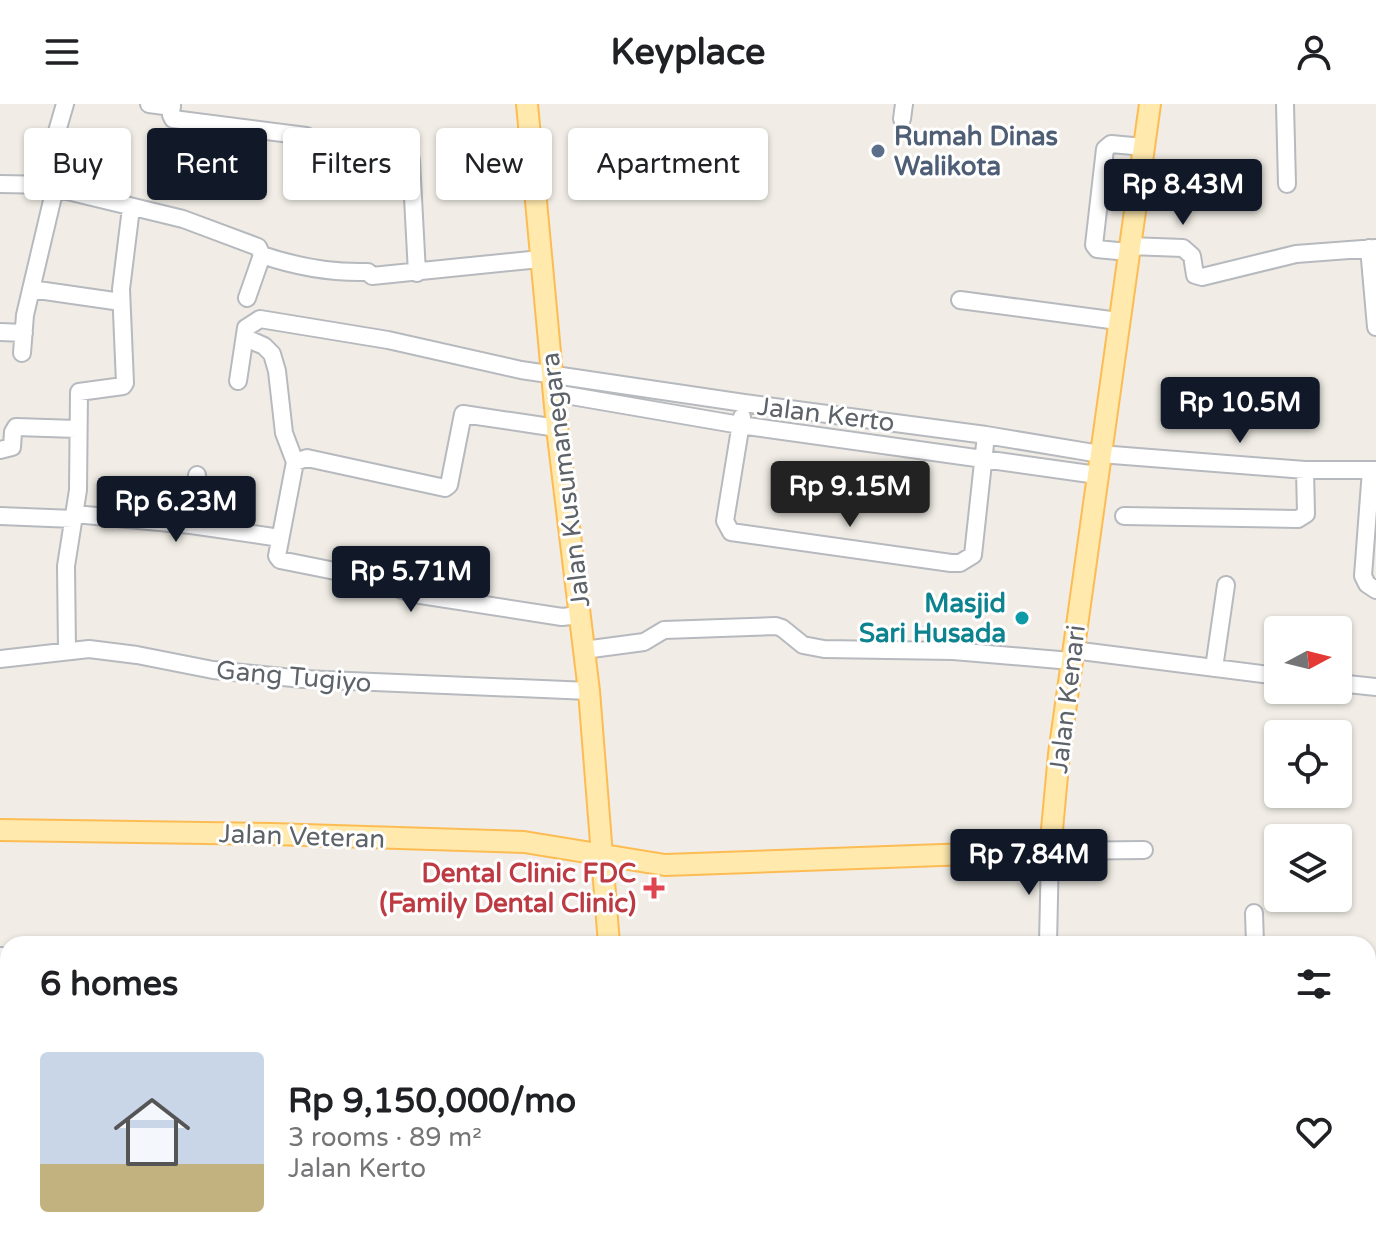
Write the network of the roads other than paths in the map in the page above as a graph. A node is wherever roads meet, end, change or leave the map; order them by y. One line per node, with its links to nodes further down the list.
1 (65, 104): 7 (street)
2 (149, 104): 6 (street)
3 (527, 104): 18 (main road, Jalan Kusumanegara)
4 (1150, 104): 8 (main road, Jalan Kenari)
5 (1285, 104): 10 (street)
6 (172, 110): 19 (street)
7 (58, 128)
8 (1144, 147): 16 (main road, Jalan Kenari); 16 (street)
9 (0, 184): 11 (street)
10 (1287, 184)
11 (24, 185)
12 (50, 200): 20 (street)
13 (103, 200): 14 (street)
14 (131, 208): 17 (street); 23 (street)
15 (1373, 248): 16 (street); 25 (street)
16 (1128, 249): 24 (main road, Jalan Kenari)
17 (262, 255): 19 (street); 21 (street)
18 (540, 259): 19 (street); 31 (main road, Jalan Kusumanegara)
19 (417, 273)
20 (31, 289): 23 (street); 27 (street)
21 (247, 298)
22 (960, 300): 24 (street)
23 (121, 302): 35 (street)
24 (1118, 321): 40 (main road, Jalan Kenari)
25 (1376, 327)
26 (0, 332): 27 (street)
27 (24, 333): 29 (street)
28 (246, 338): 30 (street); 31 (street); 39 (street)
29 (22, 353)
30 (238, 381)
31 (553, 384): 32 (street, Jalan Kerto); 33 (street, Jalan Kerto); 34 (main road, Jalan Kusumanegara)
32 (744, 403): 33 (street); 36 (street, Jalan Kerto)
33 (740, 425): 38 (street, Jalan Kerto); 38 (street)
34 (557, 428): 39 (street); 52 (main road, Jalan Kusumanegara)
35 (77, 429): 37 (street); 46 (street)
36 (986, 435): 38 (street); 40 (street, Jalan Kerto)
37 (0, 450)
38 (983, 459): 40 (street, Jalan Kerto)
39 (295, 462): 48 (street)
40 (1098, 464): 41 (street); 55 (main road, Jalan Kenari)
41 (1305, 470): 42 (street); 45 (street)
42 (1374, 470): 49 (street)
43 (197, 475): 47 (street)
44 (0, 516): 46 (street)
45 (1124, 516)
46 (75, 517): 47 (street); 54 (street)
47 (191, 525): 48 (street)
48 (280, 538): 52 (street)
49 (1370, 541): 51 (street)
50 (1226, 585): 57 (street)
51 (1376, 590)
52 (580, 615): 53 (main road, Jalan Kusumanegara)
53 (584, 650): 55 (street); 61 (main road, Jalan Kusumanegara)
54 (67, 651): 56 (street, Gang Tugiyo); 61 (street, Gang Tugiyo)
55 (1072, 656): 57 (street); 62 (main road, Jalan Kenari)
56 (0, 659)
57 (1214, 668): 58 (street)
58 (1264, 674)
59 (1352, 684): 60 (street)
60 (1376, 687)
61 (589, 691): 67 (main road, Jalan Kusumanegara)
62 (1053, 816): 65 (main road, Jalan Kenari); 66 (main road)
63 (0, 830): 67 (main road, Jalan Veteran)
64 (1144, 850): 65 (street)
65 (1050, 851): 66 (main road); 71 (street)
66 (1010, 853): 67 (main road)
67 (604, 855): 69 (main road, Jalan Kusumanegara); 70 (main road, Jalan Kusumanegara)
68 (1254, 913): 72 (street)
69 (609, 936)
70 (616, 936)
71 (1048, 936)
72 (1255, 936)
73 (1376, 1201): 74 (street)
74 (1376, 1220)

